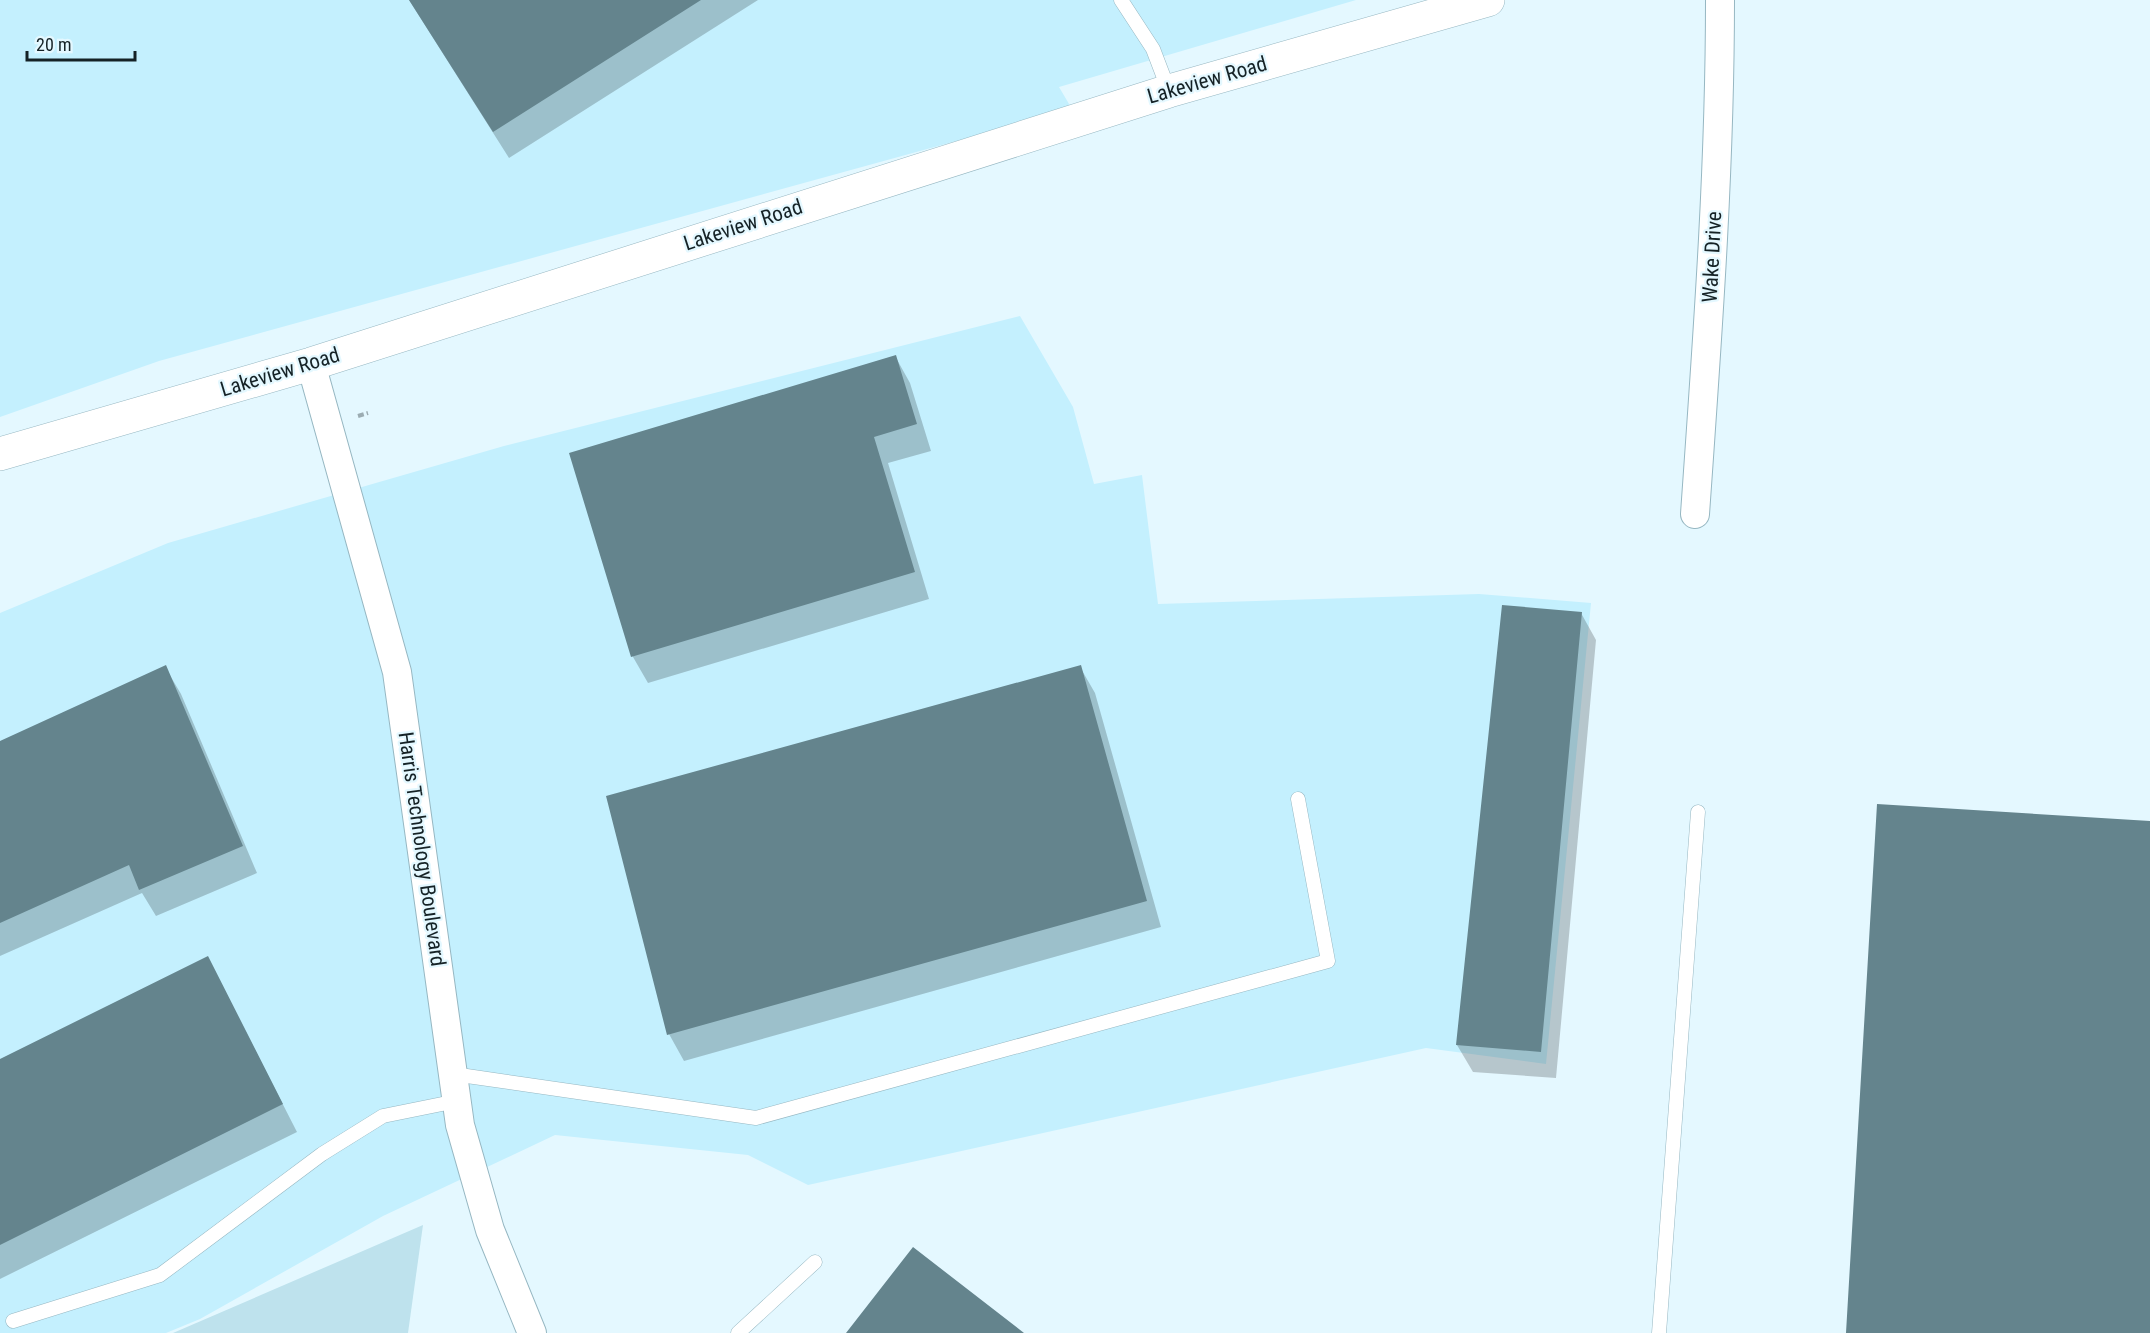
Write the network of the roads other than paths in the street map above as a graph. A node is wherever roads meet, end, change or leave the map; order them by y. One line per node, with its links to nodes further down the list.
1 (1121, 0): 4 (lane)
2 (1488, 0): 4 (main road, Lakeview Road)
3 (1720, 0): 7 (street, Wake Drive)
4 (1169, 91): 5 (main road, Lakeview Road)
5 (311, 364): 6 (main road, Lakeview Road); 10 (street, Harris Technology Boulevard)
6 (0, 454)
7 (1695, 514)
8 (1298, 799): 10 (lane)
9 (1698, 812): 15 (lane)
10 (455, 1088): 12 (lane); 13 (street, Harris Technology Boulevard)
11 (815, 1262): 14 (lane)
12 (13, 1321)
13 (532, 1333)
14 (738, 1333)
15 (1659, 1333)

